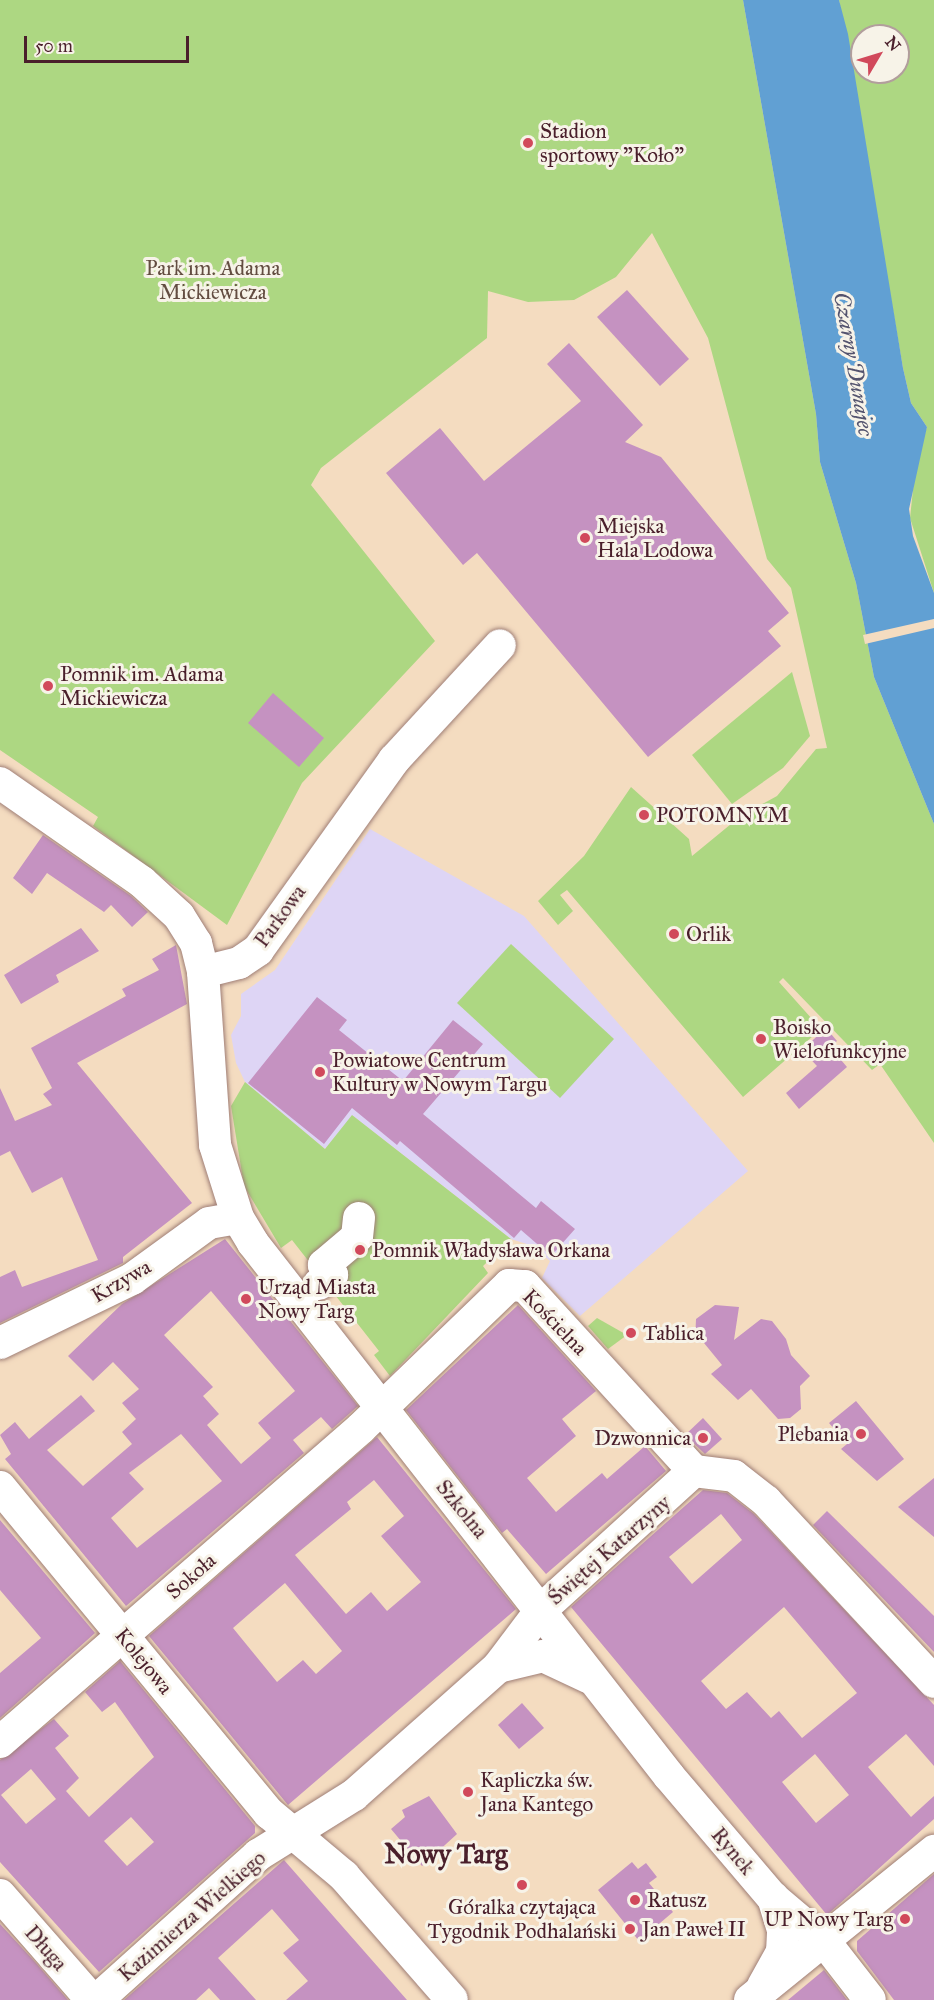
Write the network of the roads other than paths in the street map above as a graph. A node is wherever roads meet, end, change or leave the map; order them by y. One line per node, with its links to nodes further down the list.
1 (500, 645): 3 (street, Parkowa)
2 (0, 783): 3 (street)
3 (203, 972): 4 (street, Szkolna)
4 (238, 1218): 7 (street, Krzywa); 8 (street, Szkolna)
5 (359, 1218): 6 (street)
6 (319, 1284)
7 (0, 1343)
8 (382, 1409): 9 (street, Kościelna); 11 (street, Szkolna); 12 (street, Sokoła)
9 (686, 1481): 11 (street, Świętej Katarzyny); 15 (street)
10 (0, 1486): 12 (street, Kolejowa)
11 (541, 1610): 13 (street, Rynek); 14 (street, Rynek)
12 (123, 1635): 16 (street, Sokoła); 18 (street, Kolejowa)
13 (498, 1667): 14 (street, Rynek); 17 (street, Rynek)
14 (589, 1677): 22 (street, Rynek)
15 (934, 1682)
16 (0, 1742)
17 (354, 1794): 18 (street, Rynek); 20 (street, Rynek)
18 (290, 1834): 20 (street, Rynek); 25 (street, Kazimierza Wielkiego)
19 (934, 1851): 23 (street)
20 (344, 1876): 26 (street, Rynek)
21 (0, 1895): 25 (street, Długa)
22 (773, 1898): 23 (street, Rynek); 24 (street)
23 (825, 1942): 24 (street); 27 (street, Rynek)
24 (755, 1996)
25 (94, 2000)
26 (452, 2000)
27 (870, 2000)

